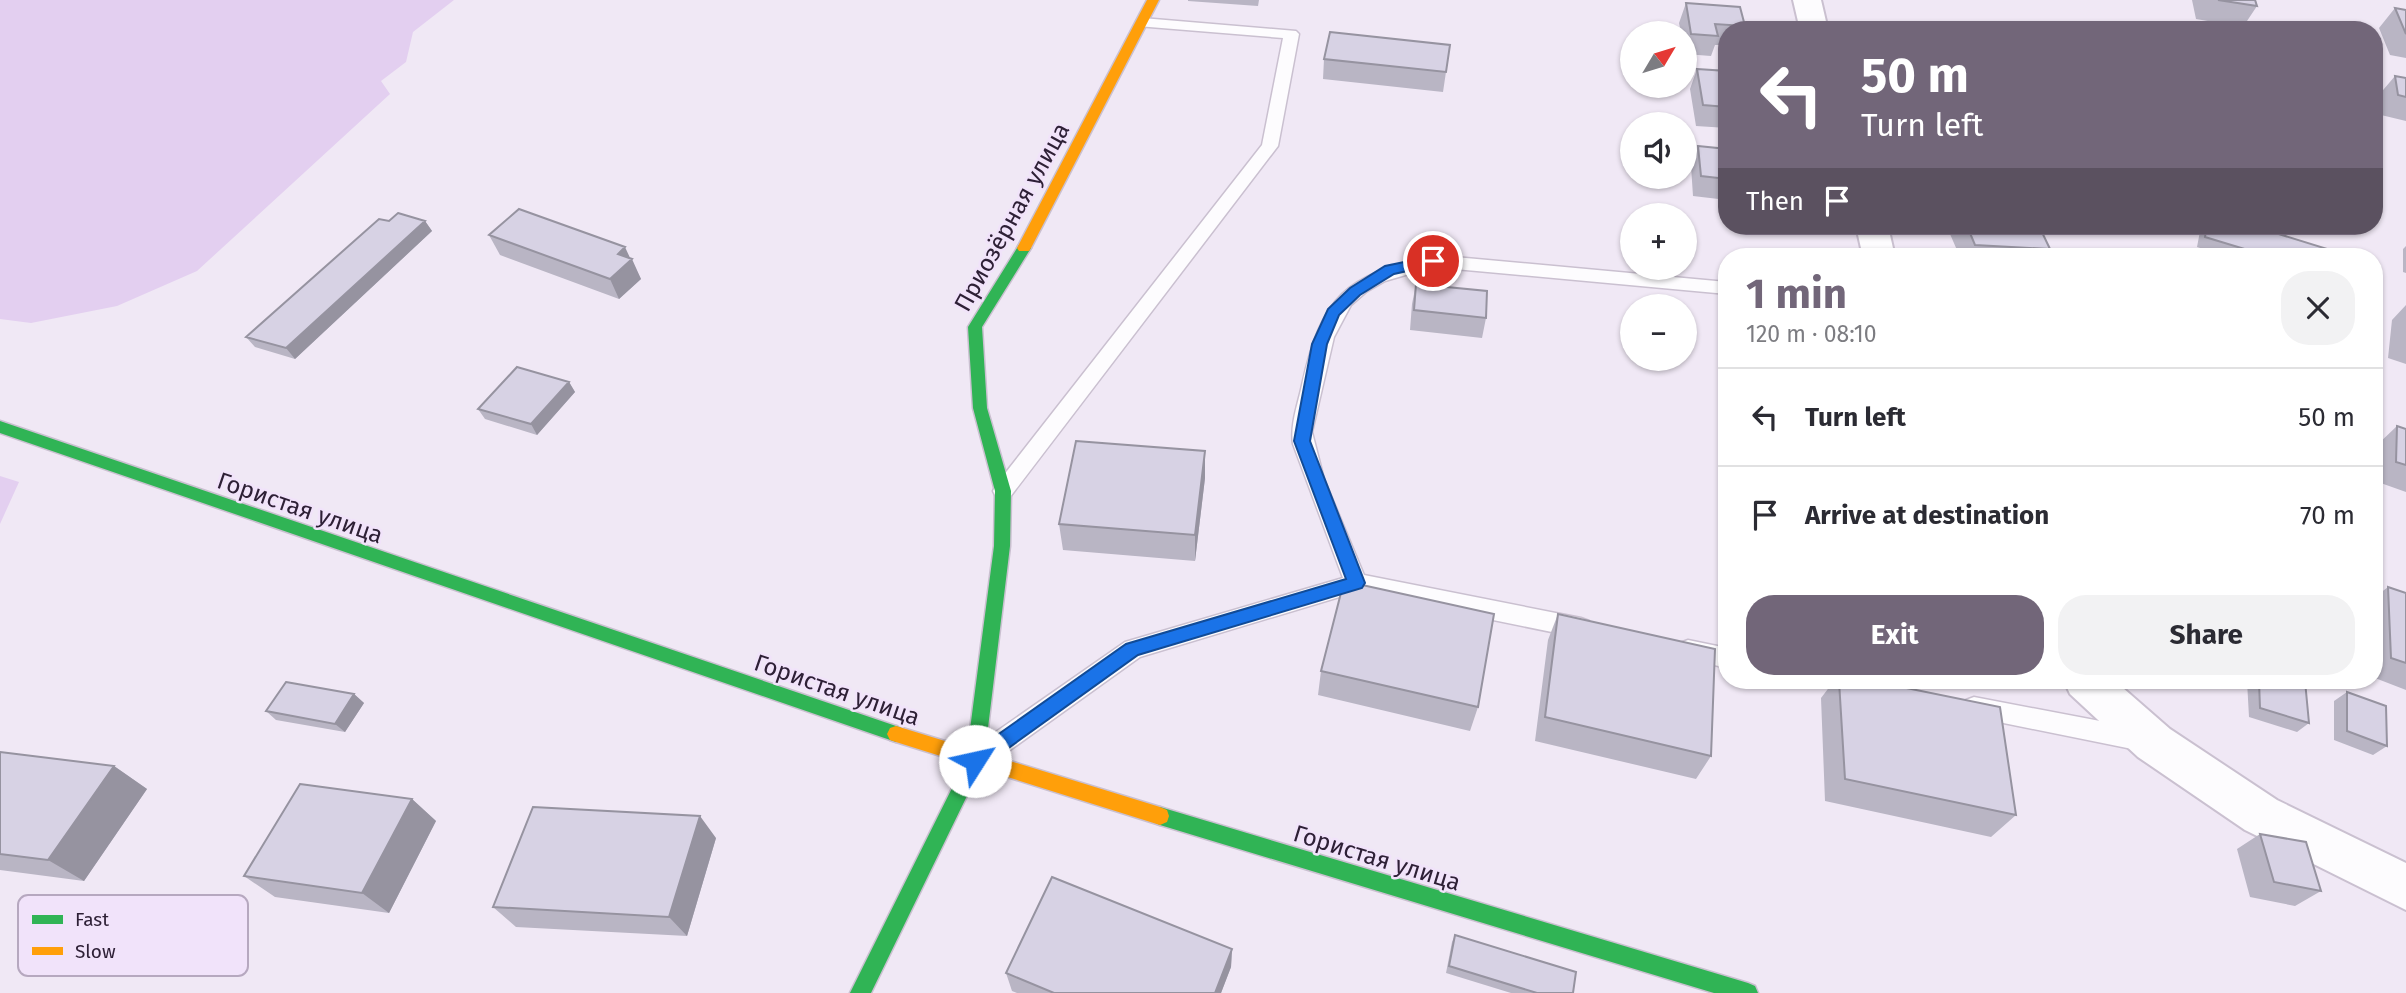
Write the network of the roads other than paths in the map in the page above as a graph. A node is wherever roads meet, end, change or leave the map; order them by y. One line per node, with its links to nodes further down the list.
1 (1153, 0): 4 (street, Приозёрная улица)
2 (1807, 0): 3 (street)
3 (1812, 21)
4 (1142, 23): 7 (street, Приозёрная улица); 7 (lane)
5 (1718, 287): 8 (lane)
6 (0, 427): 15 (street, Гористая улица)
7 (1003, 491): 15 (street, Приозёрная улица)
8 (1356, 583): 9 (lane); 15 (lane)
9 (1595, 631)
10 (1674, 647): 11 (lane)
11 (1718, 655)
12 (2094, 689): 14 (street)
13 (1952, 702): 14 (lane)
14 (2154, 743): 16 (street)
15 (975, 761): 17 (street, Приозёрная улица); 18 (street, Гористая улица)
16 (2406, 887)
17 (860, 993)
18 (1748, 993)

